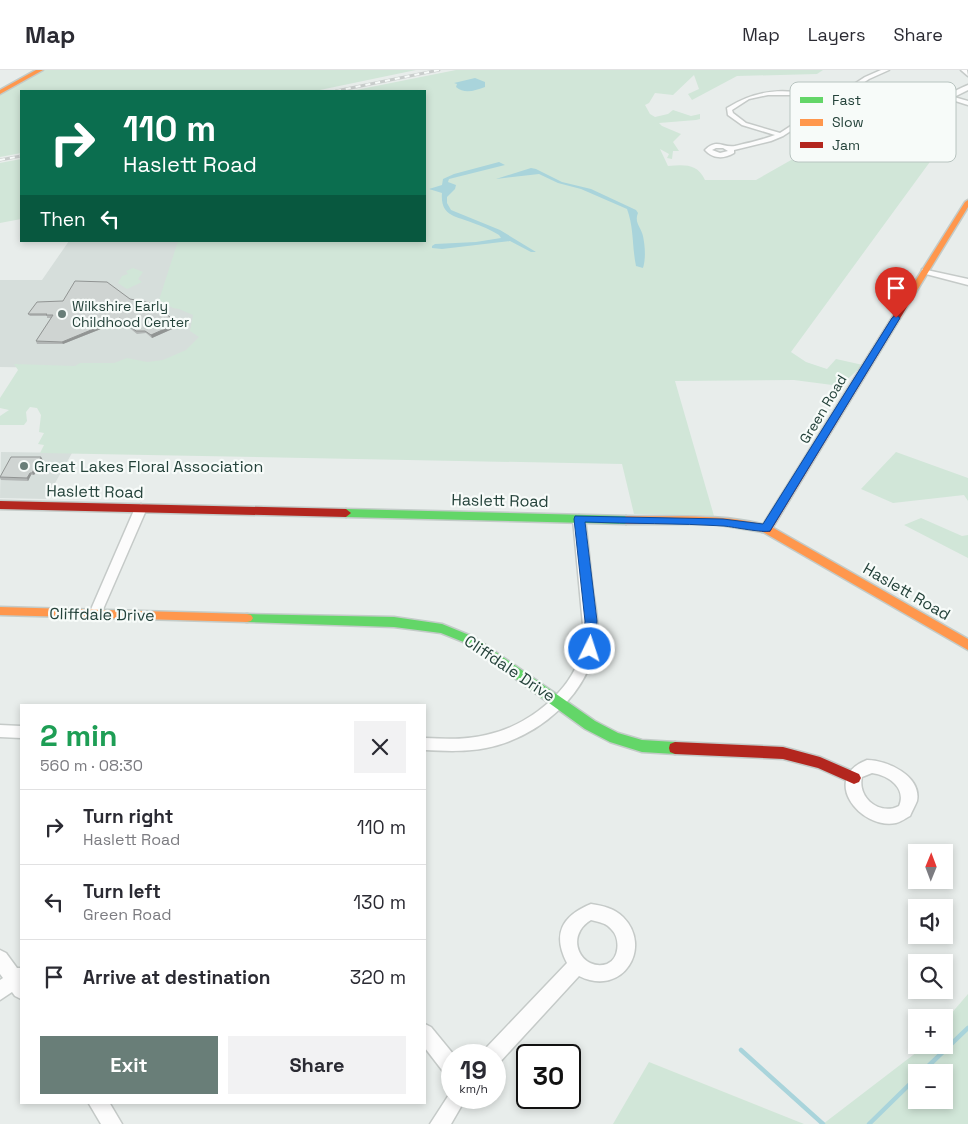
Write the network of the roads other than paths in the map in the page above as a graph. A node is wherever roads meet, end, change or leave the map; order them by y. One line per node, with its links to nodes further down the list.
1 (40, 70): 8 (street)
2 (886, 70): 5 (street)
3 (964, 70): 4 (street)
4 (968, 74)
5 (861, 82)
6 (790, 87): 13 (street)
7 (968, 87): 9 (street)
8 (0, 92)
9 (956, 93)
10 (956, 99): 11 (street)
11 (968, 103)
12 (790, 129): 13 (street)
13 (781, 135): 14 (street)
14 (730, 148)
15 (968, 202): 16 (street, Green Road)
16 (927, 268): 17 (street); 18 (street); 22 (street, Green Road)
17 (968, 275)
18 (968, 282)
19 (0, 505): 20 (street, Haslett Road)
20 (141, 508): 21 (street, Haslett Road); 24 (street)
21 (579, 519): 22 (street, Haslett Road); 26 (street)
22 (766, 529): 25 (street, Haslett Road)
23 (0, 611): 24 (street, Cliffdale Drive)
24 (95, 614): 26 (street, Cliffdale Drive)
25 (968, 645)
26 (559, 702): 29 (street); 30 (street, Cliffdale Drive)
27 (0, 732): 28 (street)
28 (20, 732)
29 (426, 744)
30 (854, 778)
31 (0, 959): 33 (street)
32 (578, 964): 36 (street)
33 (19, 982): 34 (street)
34 (0, 992)
35 (426, 1034): 37 (street)
36 (503, 1044)
37 (441, 1053)
38 (98, 1104): 40 (street)
39 (450, 1109): 41 (street)
40 (112, 1124)
41 (440, 1124)

